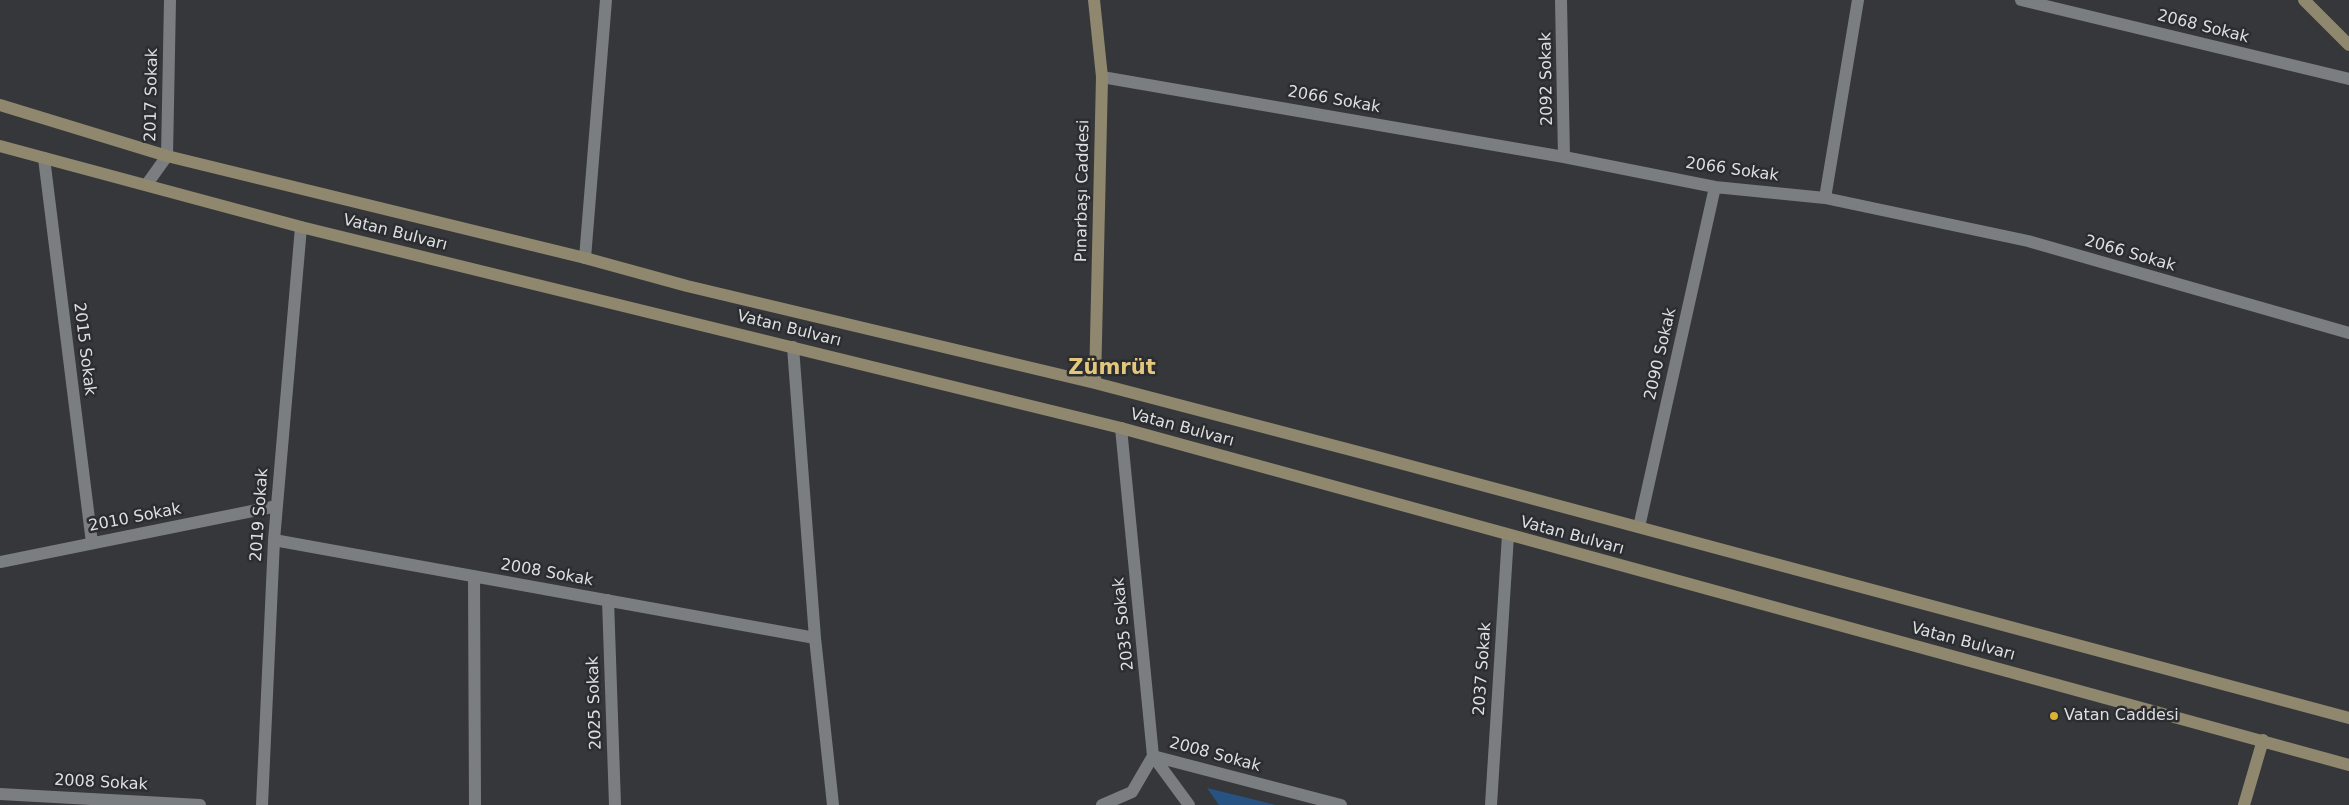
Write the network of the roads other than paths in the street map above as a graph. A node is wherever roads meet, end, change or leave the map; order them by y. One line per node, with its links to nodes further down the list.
1 (170, 0): 13 (street, 2017 Sokak)
2 (606, 0): 20 (street)
3 (1094, 0): 9 (main road, Pınarbaşı Caddesi)
4 (1561, 0): 14 (street, 2092 Sokak)
5 (1858, 0): 18 (street)
6 (2021, 0): 10 (street, 2068 Sokak)
7 (2304, 0): 8 (main road)
8 (2349, 45)
9 (1102, 77): 14 (street, 2066 Sokak); 23 (main road, Pınarbaşı Caddesi)
10 (2349, 79)
11 (0, 105): 13 (main road, Vatan Bulvarı)
12 (0, 146): 15 (main road, Vatan Bulvarı)
13 (167, 156): 16 (street, 2017 Sokak); 20 (main road, Vatan Bulvarı)
14 (1564, 157): 17 (street, 2066 Sokak)
15 (44, 158): 16 (main road, Vatan Bulvarı); 29 (street, 2015 Sokak)
16 (146, 184): 19 (main road, Vatan Bulvarı)
17 (1715, 187): 18 (street, 2066 Sokak); 26 (street, 2090 Sokak)
18 (1825, 198): 21 (street, 2066 Sokak)
19 (301, 227): 22 (main road, Vatan Bulvarı); 25 (street, 2019 Sokak)
20 (585, 258): 23 (main road, Vatan Bulvarı)
21 (2349, 333)
22 (793, 347): 24 (main road, Vatan Bulvarı); 33 (street)
23 (1095, 383): 26 (main road, Vatan Bulvarı)
24 (1121, 428): 27 (main road, Vatan Bulvarı); 36 (street, 2035 Sokak)
25 (277, 506): 28 (street, 2019 Sokak); 29 (street, 2010 Sokak)
26 (1639, 527): 34 (main road, Vatan Bulvarı)
27 (1508, 535): 35 (main road, Vatan Bulvarı); 47 (street, 2037 Sokak)
28 (274, 540): 31 (street, 2008 Sokak); 40 (street, 2019 Sokak)
29 (92, 544): 30 (street, 2010 Sokak)
30 (0, 562)
31 (474, 576): 32 (street, 2008 Sokak); 41 (street)
32 (608, 600): 33 (street, 2008 Sokak); 42 (street, 2025 Sokak)
33 (815, 638): 43 (street)
34 (2349, 718)
35 (2263, 740): 37 (main road, Vatan Bulvarı); 48 (main road)
36 (1153, 756): 44 (street, 2008 Sokak); 45 (street); 46 (street, 2008 Sokak)
37 (2349, 765)
38 (0, 794): 39 (street, 2008 Sokak)
39 (200, 805)
40 (262, 805)
41 (475, 805)
42 (616, 805)
43 (833, 805)
44 (1102, 805)
45 (1189, 805)
46 (1341, 805)
47 (1491, 805)
48 (2244, 805)

